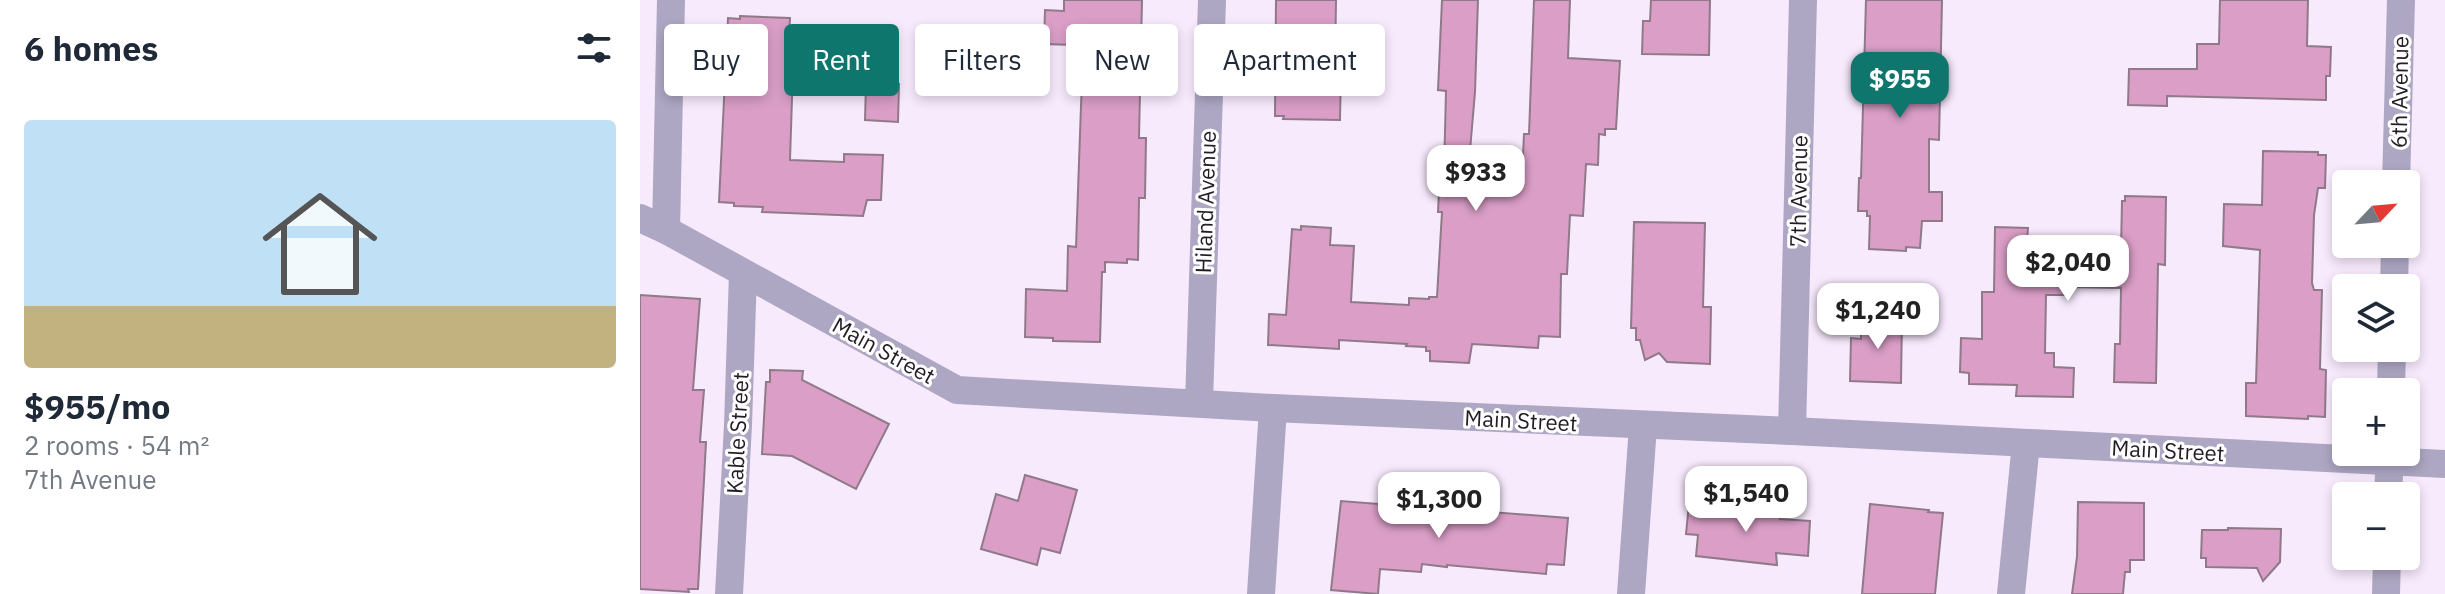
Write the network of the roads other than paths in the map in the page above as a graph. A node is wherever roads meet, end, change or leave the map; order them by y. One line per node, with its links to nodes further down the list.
1 (671, 0): 6 (street)
2 (1212, 0): 8 (street, Hiland Avenue)
3 (1803, 0): 11 (street, 7th Avenue)
4 (2401, 0): 5 (street, 6th Avenue)
5 (2396, 170)
6 (653, 224): 7 (street, Main Street)
7 (743, 273): 8 (street, Main Street); 17 (street, Kable Street)
8 (1199, 403): 9 (street, Main Street)
9 (1273, 408): 10 (street, Main Street); 18 (street)
10 (1643, 426): 11 (street, Main Street); 19 (street)
11 (1792, 431): 12 (street, Main Street)
12 (2026, 443): 13 (street, Main Street); 20 (street)
13 (2332, 455)
14 (2420, 461): 15 (street, Main Street)
15 (2445, 464)
16 (2387, 570): 21 (street)
17 (729, 594)
18 (1261, 594)
19 (1631, 594)
20 (2011, 594)
21 (2386, 594)

